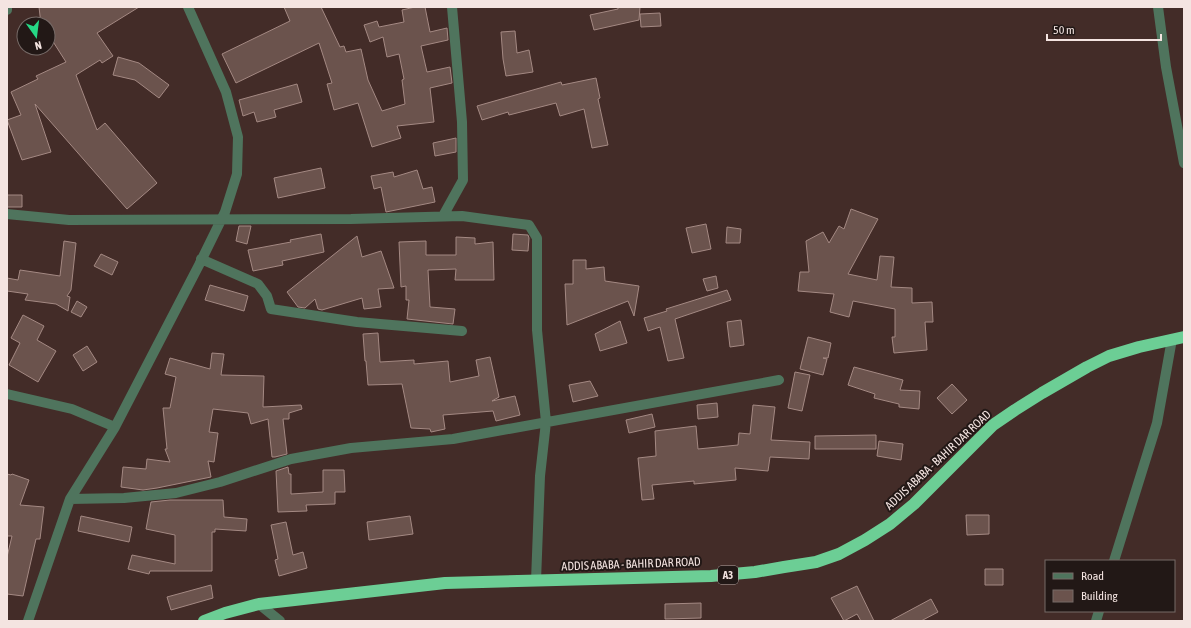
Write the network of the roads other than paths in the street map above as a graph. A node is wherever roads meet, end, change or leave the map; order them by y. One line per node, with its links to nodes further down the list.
1 (7, 7): 5 (street)
2 (188, 7): 9 (street)
3 (452, 7): 8 (street)
4 (1158, 7): 6 (street)
5 (7, 10)
6 (1184, 164)
7 (7, 214): 9 (street)
8 (442, 216): 9 (street); 15 (street)
9 (222, 220): 10 (street)
10 (202, 259): 11 (street); 16 (street)
11 (462, 331)
12 (1178, 338): 18 (street); 19 (highway, ADDIS ABABA - BAHIR DAR ROAD / A3)
13 (779, 380): 15 (street)
14 (7, 394): 16 (street)
15 (546, 422): 17 (street); 19 (street)
16 (115, 427): 17 (street)
17 (70, 499): 21 (street)
18 (1114, 560)
19 (536, 581): 20 (highway, ADDIS ABABA - BAHIR DAR ROAD / A3)
20 (258, 604): 22 (highway, ADDIS ABABA - BAHIR DAR ROAD / A3); 23 (street)
21 (28, 621)
22 (204, 621)
23 (280, 621)

